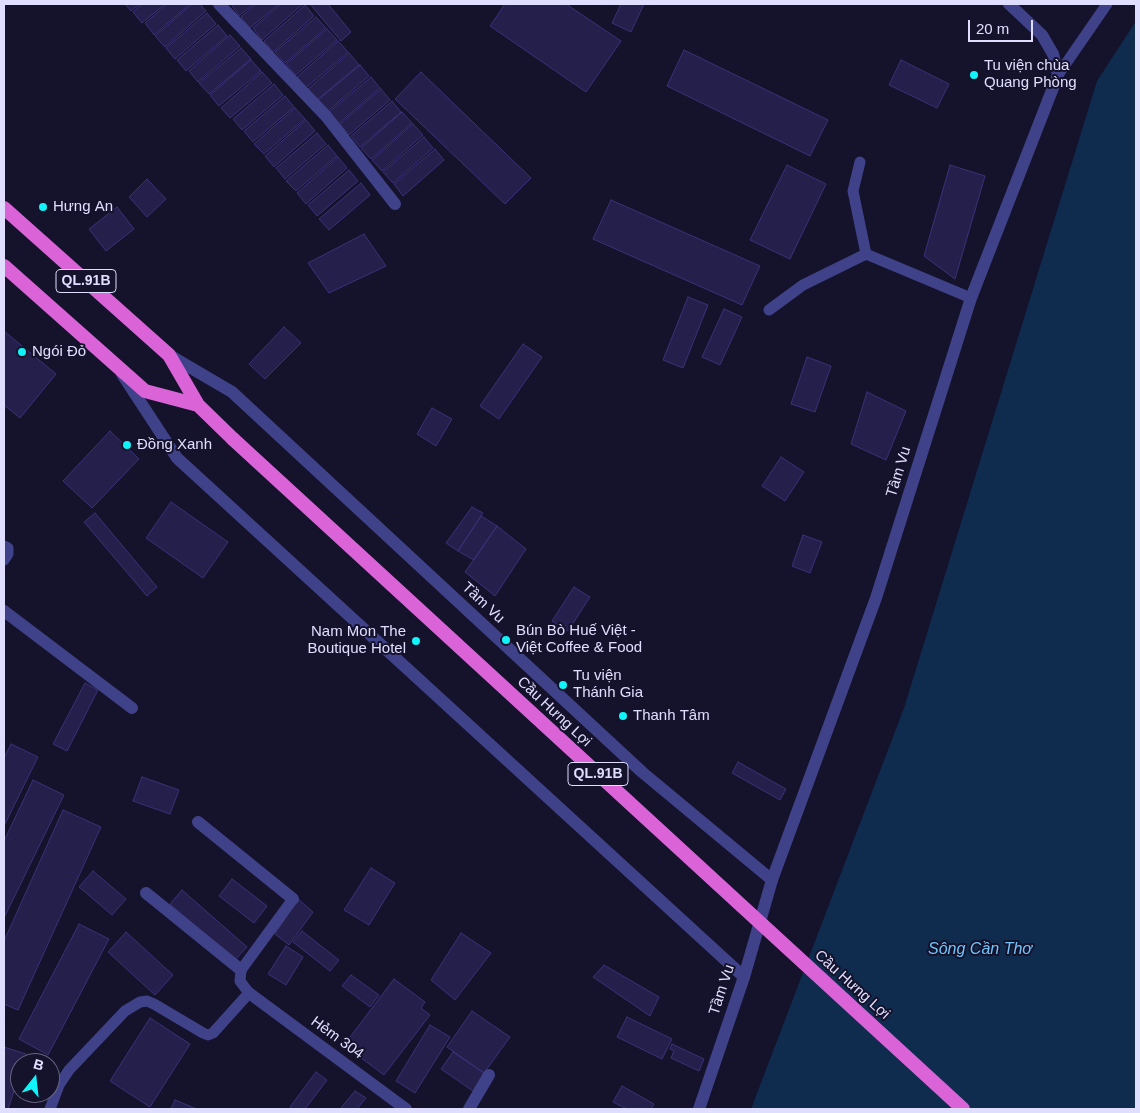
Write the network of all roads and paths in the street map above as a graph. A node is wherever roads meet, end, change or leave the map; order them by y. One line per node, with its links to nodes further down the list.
1 (219, 4): 6 (street)
2 (1009, 4): 4 (street)
3 (1107, 4): 4 (lane)
4 (1058, 75): 10 (street, Tầm Vu)
5 (860, 162): 8 (lane)
6 (395, 204)
7 (4, 208): 12 (highway, QL.91B)
8 (866, 254): 10 (lane); 11 (lane)
9 (4, 266): 13 (highway, QL.91B)
10 (971, 298): 20 (street, Tầm Vu)
11 (769, 310)
12 (169, 355): 14 (highway, QL.91B); 20 (street, Tầm Vu)
13 (118, 367): 14 (highway, QL.91B); 24 (street)
14 (198, 405): 31 (highway, Cầu Hưng Lợi / QL.91B, bridge)
15 (4, 546): 16 (lane)
16 (4, 560)
17 (4, 611): 18 (street)
18 (132, 708)
19 (198, 822): 22 (street)
20 (772, 880): 24 (street, Tầm Vu)
21 (146, 893): 23 (street)
22 (292, 899): 23 (lane)
23 (241, 970): 25 (lane)
24 (744, 977): 30 (street, Tầm Vu)
25 (249, 993): 27 (lane); 28 (street, Hẻm 304)
26 (489, 1075): 29 (street)
27 (50, 1109)
28 (406, 1109)
29 (469, 1109)
30 (699, 1109)
31 (963, 1109)

